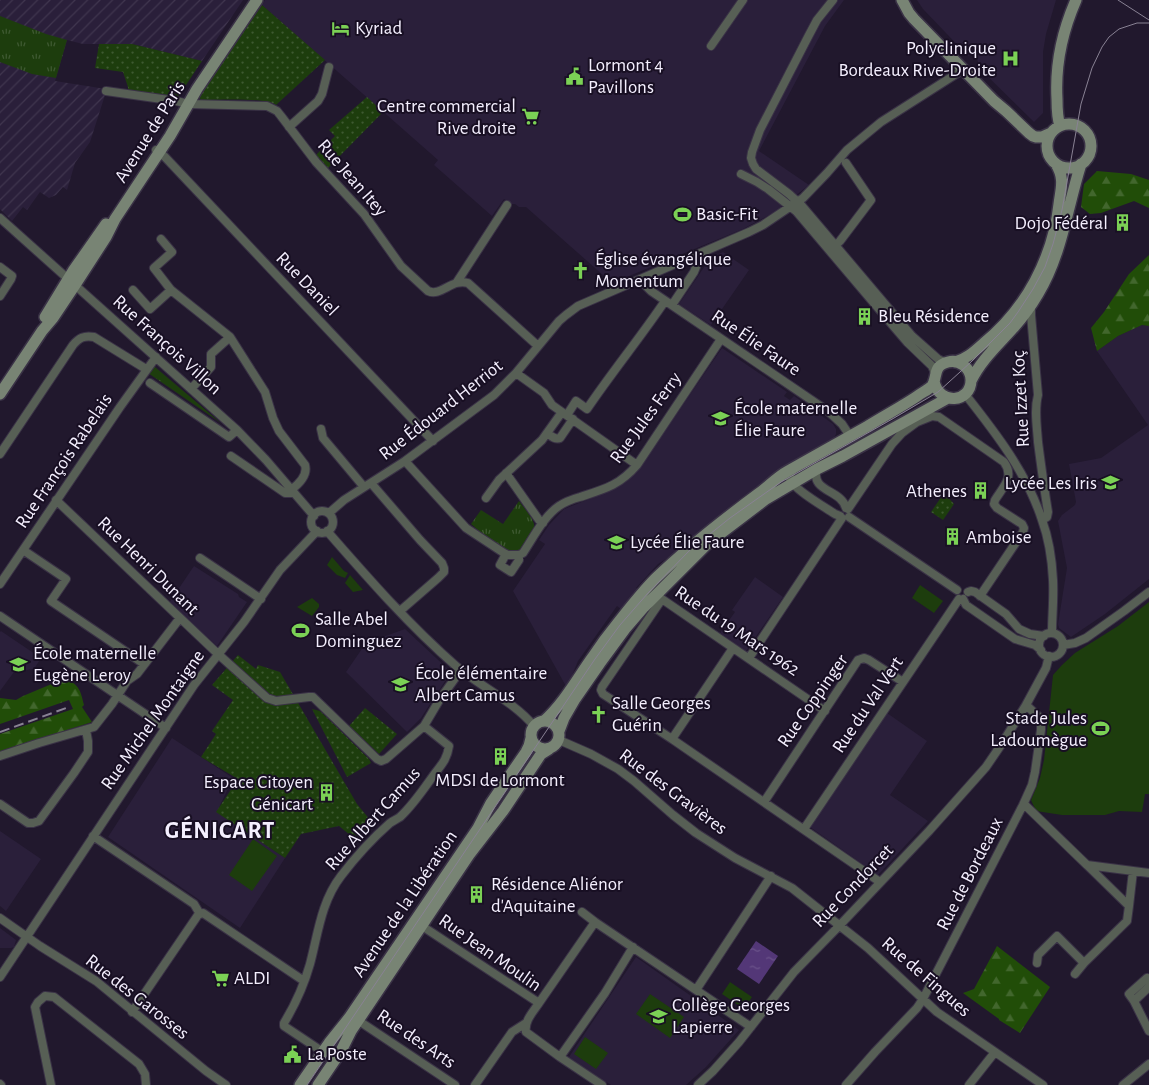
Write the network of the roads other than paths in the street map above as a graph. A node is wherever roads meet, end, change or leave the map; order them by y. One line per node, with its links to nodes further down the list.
1 (251, 0): 12 (street, Avenue de Paris)
2 (257, 0): 12 (street, Avenue de Paris)
3 (742, 0): 7 (street)
4 (833, 0): 22 (street)
5 (902, 0): 9 (street)
6 (1076, 0): 14 (street)
7 (711, 46)
8 (329, 67): 13 (street)
9 (964, 68): 11 (street); 22 (street, Rue Édouard Herriot)
10 (106, 91): 12 (street, Rue Jean Itey)
11 (994, 100): 14 (street); 16 (street)
12 (186, 103): 13 (street, Rue Jean Itey); 15 (street, Avenue de Paris)
13 (289, 127): 30 (street, Rue Jean Itey)
14 (1055, 130): 16 (street); 19 (street)
15 (158, 151): 29 (street, Avenue de Paris); 29 (street, Avenue de Paris); 59 (street, Rue Daniel)
16 (1048, 154): 18 (street)
17 (846, 163): 25 (street)
18 (1056, 164): 19 (street); 42 (street)
19 (1080, 164): 35 (street)
20 (741, 174): 22 (street)
21 (507, 204): 30 (street)
22 (794, 204): 25 (street); 26 (street, Rue Édouard Herriot); 45 (street)
23 (0, 218): 29 (street, Rue François Villon)
24 (161, 239): 32 (street)
25 (836, 245): 42 (street)
26 (693, 257): 28 (street, Rue Édouard Herriot); 34 (street)
27 (0, 267): 33 (street)
28 (643, 278): 34 (street, Rue Élie Faure); 40 (street, Rue Édouard Herriot)
29 (71, 282): 41 (street, Rue François Villon); 48 (street, Avenue de Paris); 50 (street, Avenue de Paris)
30 (457, 282): 40 (street)
31 (133, 290): 32 (street)
32 (171, 290): 38 (street)
33 (0, 296)
34 (668, 303): 39 (street, Rue Élie Faure); 53 (street)
35 (1031, 304): 36 (street); 37 (street, Rue Izzet Koç)
36 (1014, 327): 37 (street, Rue Izzet Koç); 46 (street)
37 (1033, 333): 77 (street, Rue Izzet Koç)
38 (230, 337): 49 (street); 70 (street)
39 (722, 340): 57 (street, Rue Élie Faure); 63 (street, Rue Jules Ferry)
40 (538, 346): 44 (street, Rue Édouard Herriot)
41 (156, 357): 43 (street, Rue François Rabelais); 49 (street, Rue François Villon)
42 (951, 362): 45 (street); 46 (street)
43 (146, 370): 60 (street); 73 (street, Rue François Rabelais)
44 (516, 374): 54 (street); 59 (street, Rue Édouard Herriot)
45 (935, 377): 52 (street); 57 (street)
46 (971, 381): 51 (street)
47 (150, 384): 56 (street, Rue François Villon)
48 (0, 385)
49 (191, 389): 56 (street, Rue François Villon)
50 (0, 394)
51 (965, 394): 52 (street); 77 (street)
52 (948, 398): 65 (street)
53 (587, 409): 54 (street); 54 (street)
54 (570, 417): 58 (street); 58 (street); 63 (street)
55 (321, 428): 69 (street)
56 (237, 430): 70 (street, Rue François Villon)
57 (850, 436): 64 (street)
58 (544, 437): 66 (street)
59 (433, 441): 62 (street, Rue Édouard Herriot)
60 (0, 454)
61 (231, 456): 70 (street, Rue François Villon)
62 (405, 461): 69 (street, Rue Édouard Herriot); 82 (street)
63 (637, 465): 78 (street, Rue Jules Ferry)
64 (795, 467): 68 (street); 109 (street)
65 (818, 469): 67 (street); 68 (street)
66 (506, 473): 72 (street); 78 (street)
67 (818, 483): 71 (street); 75 (street)
68 (793, 484): 71 (street); 90 (street)
69 (368, 485): 74 (street, Rue Édouard Herriot); 93 (street)
70 (292, 491): 76 (street, Rue François Villon)
71 (807, 495): 75 (street)
72 (486, 498)
73 (56, 500): 81 (street, Rue François Rabelais); 95 (street, Rue Henri Dunant)
74 (329, 513): 76 (street); 80 (street)
75 (845, 514): 86 (street); 89 (street); 102 (street)
76 (314, 516): 79 (street)
77 (1042, 520): 96 (street)
78 (543, 523): 83 (street, Rue Jules Ferry)
79 (317, 531): 80 (street); 91 (street, Rue Michel Montaigne)
80 (327, 531): 93 (street)
81 (23, 550): 85 (street, Rue François Rabelais); 103 (street)
82 (506, 554): 83 (street); 83 (street, Rue Jules Ferry)
83 (519, 555)
84 (200, 558): 91 (street)
85 (0, 584)
86 (957, 590): 87 (street); 92 (street)
87 (968, 592): 89 (street); 92 (street)
88 (1149, 592): 97 (street)
89 (980, 596): 96 (street)
90 (659, 597): 98 (street, Rue du 19 Mars 1962); 113 (street); 115 (street)
91 (261, 598): 100 (street, Rue Michel Montaigne)
92 (961, 599): 99 (street); 105 (street, Rue du Val Vert)
93 (400, 611): 104 (street)
94 (0, 616): 106 (street)
95 (180, 618): 100 (street, Rue Henri Dunant); 103 (street)
96 (1048, 634): 97 (street); 99 (street)
97 (1063, 645): 101 (street)
98 (733, 648): 102 (street, Rue du 19 Mars 1962); 115 (street)
99 (1041, 650): 101 (street)
100 (218, 654): 110 (street, Rue Henri Dunant); 111 (street, Rue Michel Montaigne)
101 (1049, 656): 107 (street)
102 (749, 658): 108 (street, Rue du 19 Mars 1962)
103 (144, 664): 106 (street)
104 (461, 670): 109 (street); 110 (street)
105 (903, 682): 108 (street, Rue Coppinger); 121 (street, Rue du Val Vert)
106 (118, 695): 111 (street); 112 (street)
107 (1026, 705): 120 (street, Rue de Bordeaux); 127 (street, Rue Condorcet)
108 (825, 711): 118 (street, Rue Coppinger)
109 (539, 723): 113 (street); 114 (street)
110 (424, 726): 141 (street, Rue Albert Camus)
111 (166, 728): 122 (street, Rue Michel Montaigne)
112 (86, 730): 117 (street); 119 (street)
113 (559, 735): 116 (street); 126 (street, Rue des Gravières)
114 (531, 738): 116 (street); 153 (street, Avenue de la Libération)
115 (672, 739): 118 (street)
116 (550, 749): 134 (street, Avenue de la Libération)
117 (0, 756)
118 (764, 802): 121 (street)
119 (0, 804)
120 (1023, 805): 123 (street); 145 (street, Rue de Bordeaux)
121 (804, 830): 127 (street)
122 (93, 836): 130 (street); 135 (street, Rue Michel Montaigne)
123 (1087, 865): 124 (street); 128 (street)
124 (1133, 871): 125 (street); 128 (street)
125 (1149, 873)
126 (771, 876): 133 (street, Rue des Gravières); 144 (street)
127 (880, 882): 133 (street, Rue Condorcet)
128 (1129, 906): 138 (street)
129 (582, 912): 132 (street)
130 (200, 914): 141 (street); 148 (street)
131 (0, 918): 135 (street, Rue des Garosses)
132 (595, 922): 136 (street); 147 (street)
133 (840, 925): 145 (street, Rue de Fingues); 151 (street, Rue Condorcet)
134 (422, 926): 147 (street, Rue Jean Moulin); 149 (street, Avenue de la Libération)
135 (26, 936): 140 (street, Rue Michel Montaigne); 148 (street, Rue des Garosses)
136 (634, 947): 144 (street); 155 (street)
137 (1038, 963): 138 (street)
138 (1084, 963): 139 (street)
139 (1075, 974)
140 (0, 977)
141 (304, 981): 153 (street)
142 (1149, 981): 146 (street)
143 (1149, 987): 146 (street)
144 (696, 990): 151 (street)
145 (923, 999): 154 (street, Rue de Fingues); 166 (street, Rue de Bordeaux)
146 (1134, 1001): 152 (street)
147 (539, 1004): 150 (street, Rue Jean Moulin)
148 (132, 1012): 159 (street, Rue des Garosses)
149 (359, 1020): 161 (street, Avenue de la Libération); 162 (street, Rue des Arts)
150 (526, 1024): 155 (street, Rue Jean Moulin); 163 (street)
151 (751, 1027): 165 (street, Rue Condorcet)
152 (1149, 1031)
153 (323, 1052): 160 (street, Avenue de la Libération)
154 (996, 1052): 167 (street); 168 (street, Rue de Fingues)
155 (560, 1057): 164 (street, Rue Jean Moulin)
156 (1149, 1064): 169 (street)
157 (51, 1085): 158 (street)
158 (146, 1085)
159 (226, 1085)
160 (300, 1085)
161 (318, 1085)
162 (455, 1085)
163 (475, 1085)
164 (602, 1085)
165 (698, 1085)
166 (846, 1085)
167 (969, 1085)
168 (1043, 1085)
169 (1123, 1085)

